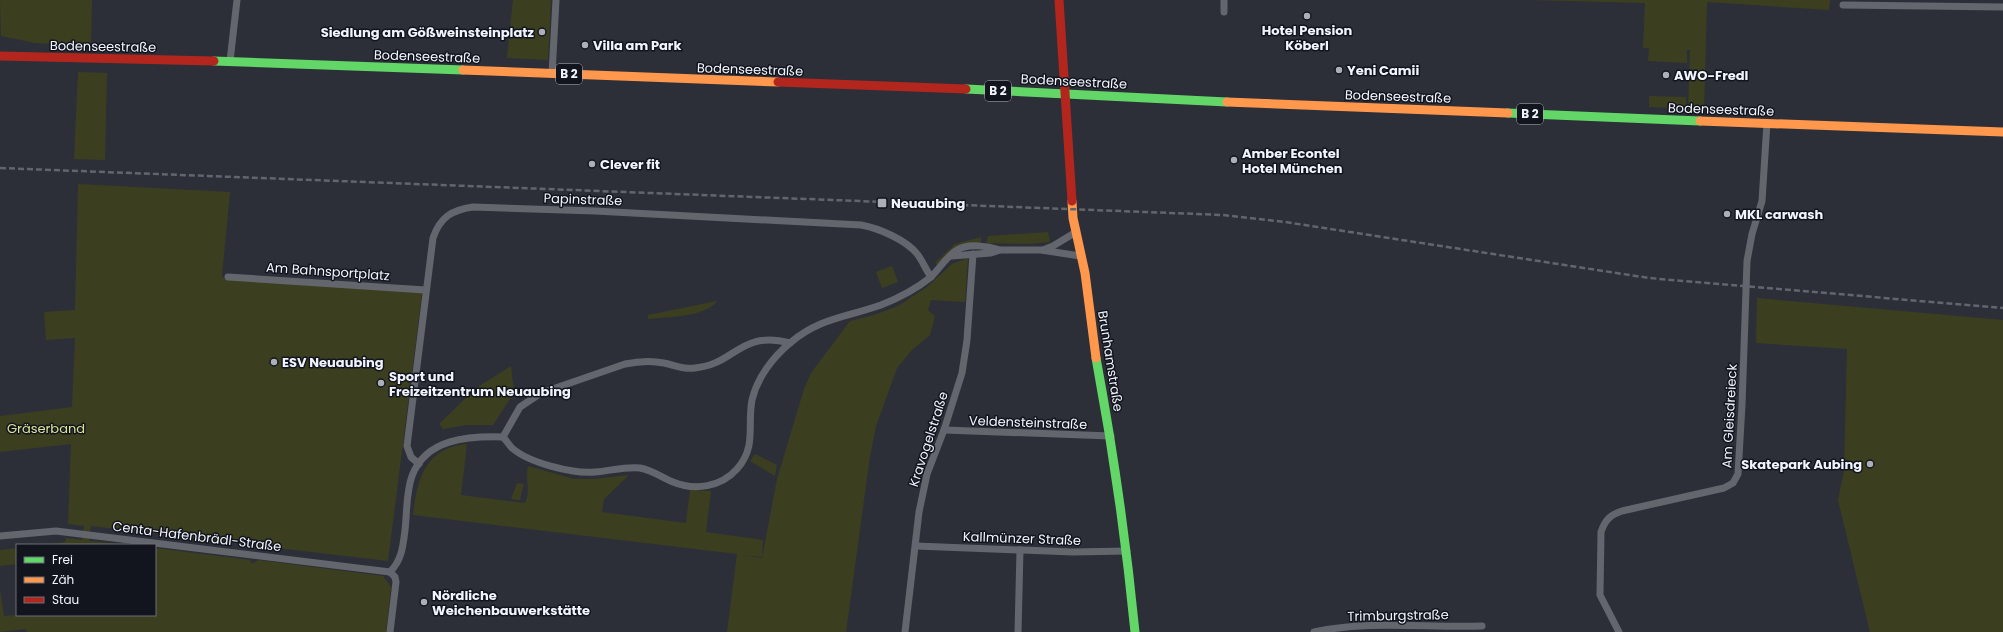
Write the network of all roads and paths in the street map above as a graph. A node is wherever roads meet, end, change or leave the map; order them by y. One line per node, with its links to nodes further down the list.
1 (237, 0): 9 (street)
2 (556, 0): 10 (street)
3 (1059, 0): 11 (main road, Brunhamstraße)
4 (1224, 0): 7 (street)
5 (1843, 5): 6 (street)
6 (2003, 7)
7 (1224, 12)
8 (0, 56): 9 (main road, Bodenseestraße / B 2)
9 (230, 61): 10 (main road, Bodenseestraße / B 2)
10 (552, 74): 11 (main road, Bodenseestraße / B 2)
11 (1064, 94): 12 (main road, Bodenseestraße / B 2); 14 (main road, Brunhamstraße)
12 (1767, 123): 13 (main road, Bodenseestraße / B 2); 39 (street, Am Gleisdreieck)
13 (2003, 132)
14 (1076, 232): 16 (street); 19 (main road, Brunhamstraße)
15 (1000, 250): 16 (street); 17 (street); 18 (street)
16 (1041, 250): 19 (street)
17 (973, 254): 18 (street); 24 (street, Kravogelstraße)
18 (951, 256): 21 (street)
19 (1080, 256): 26 (main road, Brunhamstraße)
20 (228, 277): 22 (street, Am Bahnsportplatz)
21 (930, 277): 22 (street, Papinstraße); 23 (street)
22 (425, 290): 27 (street, Papinstraße)
23 (790, 343): 25 (street); 25 (street)
24 (944, 430): 26 (street, Veldensteinstraße); 29 (street, Kravogelstraße)
25 (503, 436): 27 (street)
26 (1111, 436): 31 (main road, Brunhamstraße)
27 (419, 464): 32 (street)
28 (0, 536): 32 (street, Centa-Hafenbrädl-Straße)
29 (916, 546): 30 (street, Kallmünzer Straße); 35 (street, Kravogelstraße)
30 (1020, 550): 31 (street, Kallmünzer Straße); 36 (street)
31 (1128, 551): 37 (main road, Brunhamstraße)
32 (390, 572): 34 (street)
33 (1482, 626): 38 (street, Trimburgstraße)
34 (390, 632)
35 (906, 632)
36 (1018, 632)
37 (1136, 632)
38 (1314, 632)
39 (1618, 632)

